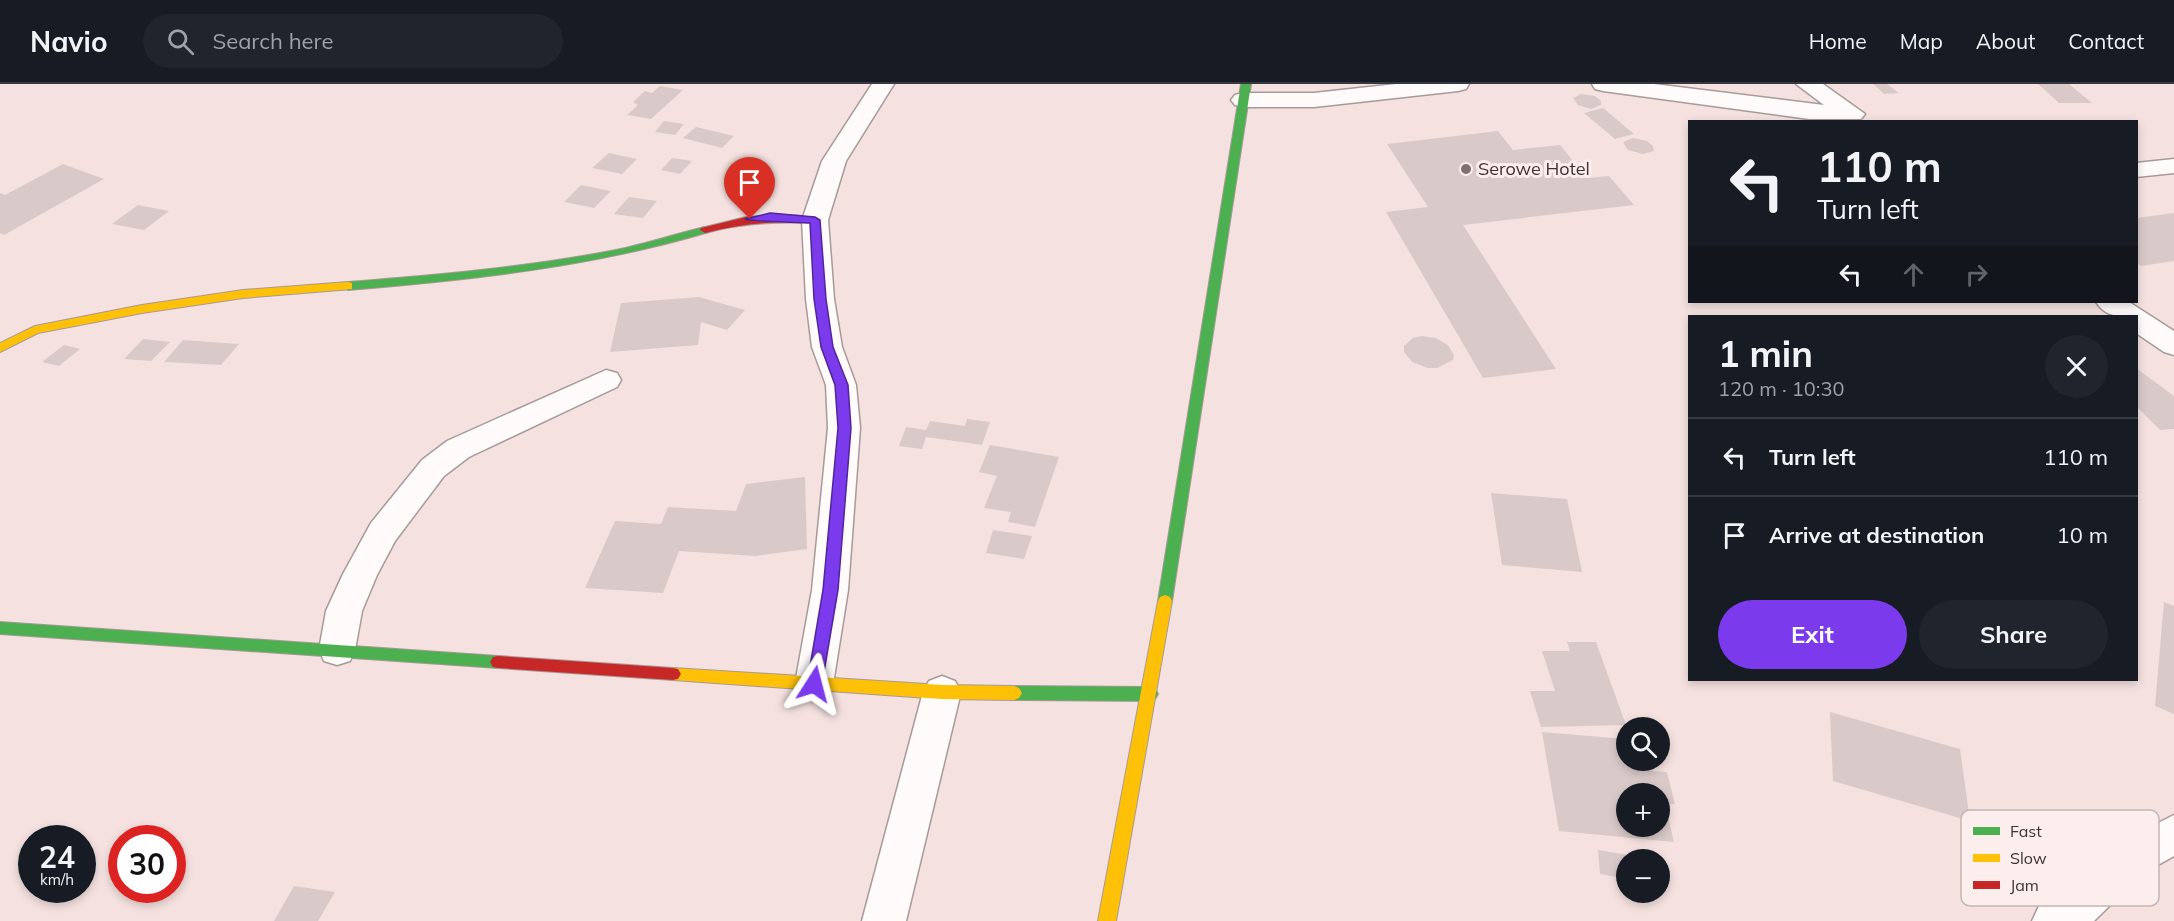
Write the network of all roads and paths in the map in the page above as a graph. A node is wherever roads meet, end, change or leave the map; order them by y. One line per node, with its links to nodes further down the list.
1 (884, 84): 9 (street)
2 (1458, 84): 5 (street)
3 (1603, 84): 6 (street)
4 (1807, 84): 6 (street)
5 (1244, 92): 20 (street)
6 (1857, 117)
7 (2174, 166): 8 (street)
8 (2138, 170)
9 (815, 220): 14 (street); 18 (street)
10 (2112, 303): 11 (street)
11 (2130, 315)
12 (2138, 321): 13 (street)
13 (2174, 345)
14 (0, 348)
15 (606, 380): 17 (street)
16 (0, 628): 17 (street)
17 (337, 650): 18 (street)
18 (814, 684): 19 (street)
19 (942, 692): 20 (street); 24 (street)
20 (1150, 694): 25 (street)
21 (2174, 834): 22 (street)
22 (2159, 842)
23 (2079, 906): 26 (street)
24 (884, 921)
25 (1107, 921)
26 (2054, 921)

